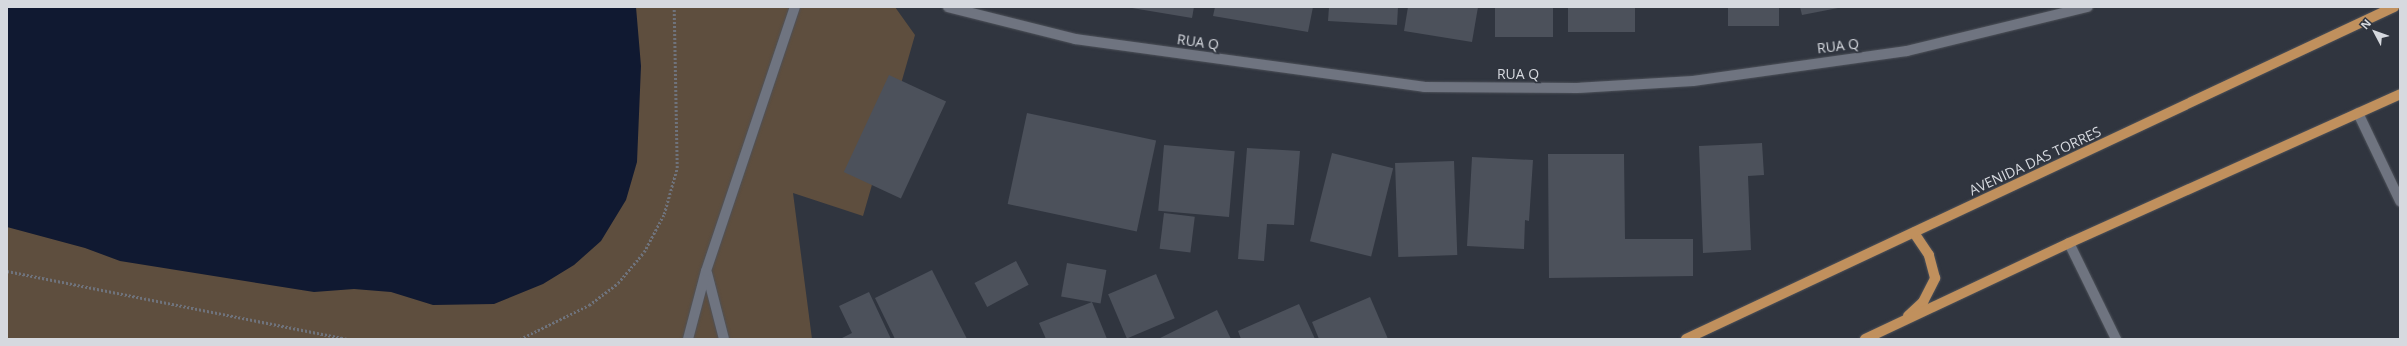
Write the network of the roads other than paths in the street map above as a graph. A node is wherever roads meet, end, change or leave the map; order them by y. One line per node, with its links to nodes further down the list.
1 (795, 7): 10 (street)
2 (948, 7): 3 (street, RUA Q)
3 (2088, 7)
4 (2394, 7): 8 (main road, AVENIDA DAS TORRES)
5 (2400, 94): 6 (main road)
6 (2358, 113): 7 (street); 9 (main road)
7 (2400, 201)
8 (1914, 233): 11 (main road); 14 (main road, AVENIDA DAS TORRES)
9 (2069, 243): 11 (main road); 16 (street)
10 (706, 271): 12 (street); 13 (street)
11 (1901, 322): 15 (main road)
12 (688, 339)
13 (724, 339)
14 (1686, 339)
15 (1865, 339)
16 (2116, 339)

